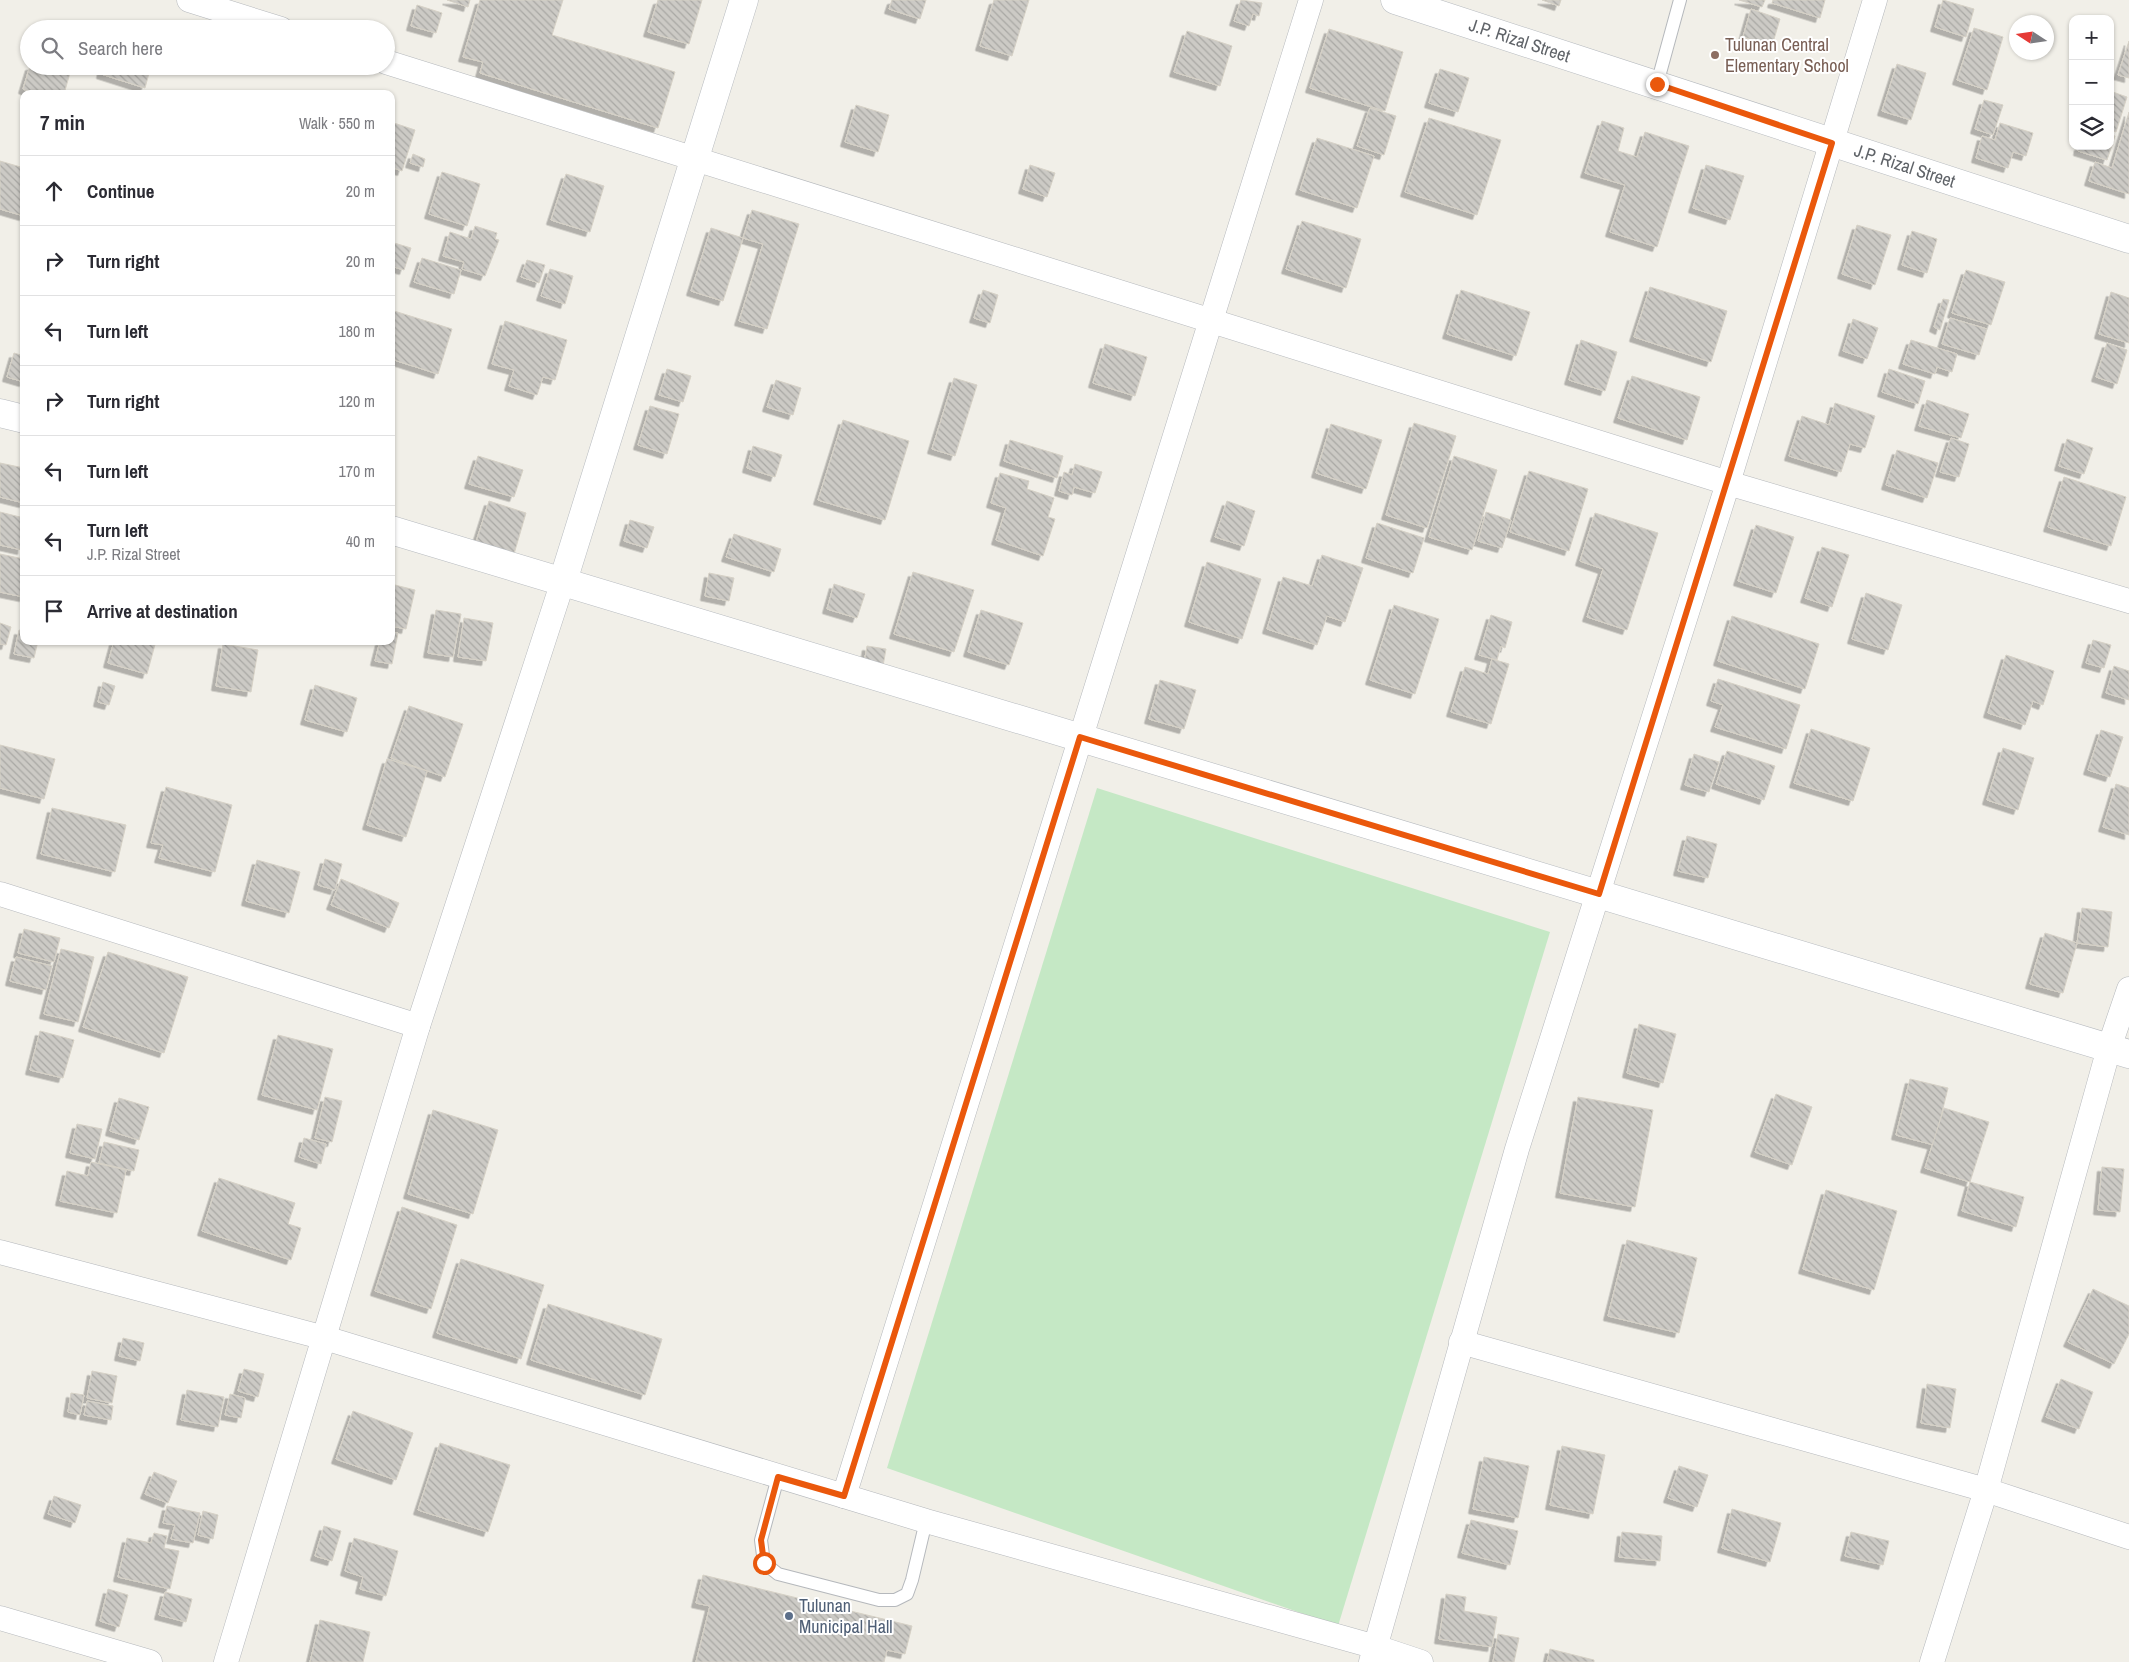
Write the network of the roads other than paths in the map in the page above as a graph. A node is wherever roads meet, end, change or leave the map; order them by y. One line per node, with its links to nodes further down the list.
1 (189, 0): 7 (street)
2 (744, 0): 11 (main road)
3 (1311, 0): 13 (street)
4 (1395, 0): 9 (main road, J.P. Rizal Street)
5 (1680, 0): 9 (lane)
6 (1875, 0): 10 (street)
7 (252, 20)
8 (395, 65): 11 (street)
9 (1657, 84): 10 (main road, J.P. Rizal Street)
10 (1832, 143): 12 (main road, J.P. Rizal Street); 16 (street)
11 (695, 158): 13 (street); 18 (main road)
12 (2129, 239)
13 (1210, 321): 16 (street); 20 (street)
14 (0, 413): 15 (main road)
15 (20, 418)
16 (1728, 483): 19 (street); 22 (street)
17 (395, 531): 18 (main road)
18 (563, 581): 20 (main road); 24 (street)
19 (2129, 601)
20 (1080, 737): 22 (main road); 31 (street)
21 (0, 894): 24 (street)
22 (1599, 894): 25 (main road); 28 (street)
23 (2129, 989): 25 (street)
24 (418, 1026): 27 (street)
25 (2119, 1051): 30 (street)
26 (0, 1252): 27 (street)
27 (325, 1338): 29 (street); 37 (street)
28 (1461, 1342): 30 (street); 35 (street)
29 (778, 1477): 31 (street); 32 (lane)
30 (1986, 1490): 33 (street); 39 (street)
31 (844, 1496): 32 (street)
32 (926, 1521): 35 (street)
33 (2129, 1536)
34 (0, 1618): 36 (street)
35 (1374, 1655): 38 (street)
36 (150, 1662)
37 (226, 1662)
38 (1421, 1662)
39 (1932, 1662)

